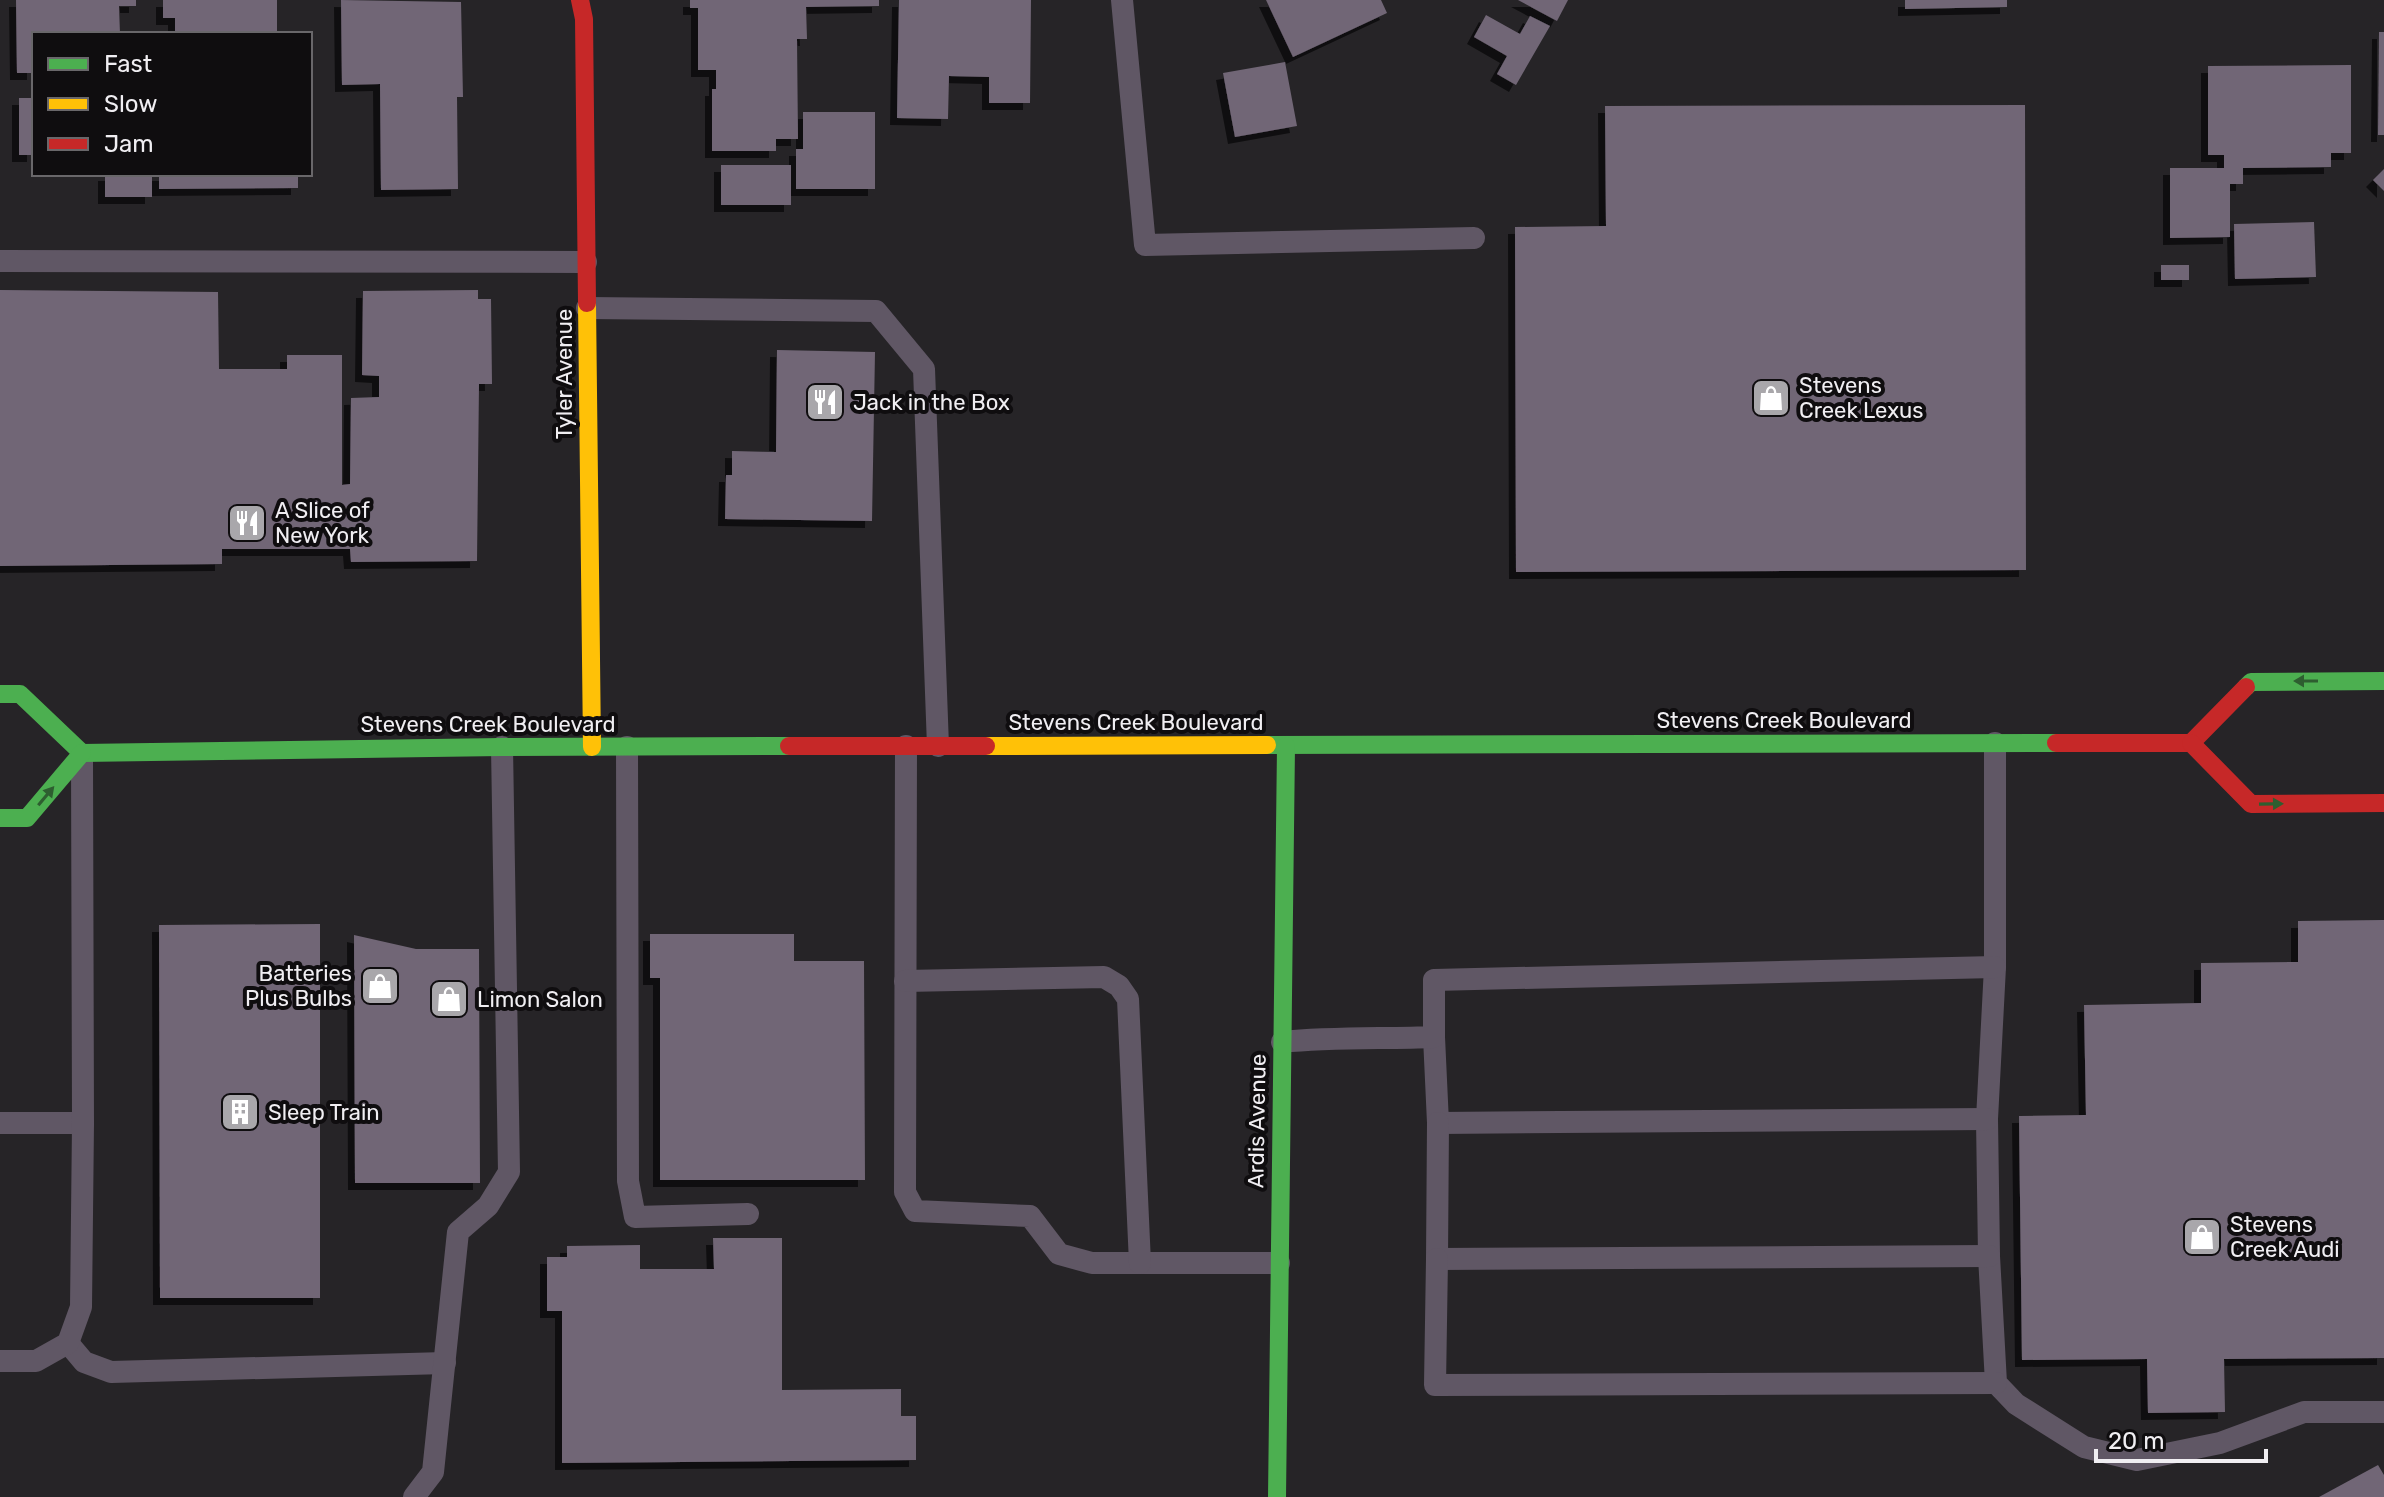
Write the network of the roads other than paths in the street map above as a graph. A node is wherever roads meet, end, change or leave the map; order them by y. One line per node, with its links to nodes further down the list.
1 (580, 0): 5 (main road, Tyler Avenue)
2 (1122, 0): 3 (lane)
3 (1474, 238)
4 (0, 261): 5 (lane)
5 (586, 262): 6 (main road, Tyler Avenue)
6 (587, 308): 12 (lane); 15 (main road, Tyler Avenue)
7 (2384, 681): 10 (main road, one-way to 10)
8 (0, 694): 17 (main road)
9 (1995, 743): 10 (main road, Stevens Creek Boulevard); 13 (main road, Stevens Creek Boulevard); 20 (lane)
10 (2191, 743): 18 (main road, one-way to 18)
11 (906, 746): 12 (main road, Stevens Creek Boulevard); 16 (main road, Stevens Creek Boulevard); 21 (lane)
12 (938, 746): 13 (main road, Stevens Creek Boulevard)
13 (1286, 746): 23 (main road, Ardis Avenue)
14 (502, 747): 15 (main road, Stevens Creek Boulevard); 17 (main road, Stevens Creek Boulevard); 35 (lane)
15 (592, 747): 16 (main road, Stevens Creek Boulevard)
16 (627, 747): 28 (lane)
17 (82, 753): 19 (main road, one-way to 17); 26 (lane)
18 (2384, 803)
19 (0, 818)
20 (1995, 967): 22 (lane); 24 (lane)
21 (905, 981): 31 (lane); 31 (lane)
22 (1434, 1037): 23 (lane); 27 (lane)
23 (1282, 1042): 32 (main road, Ardis Avenue)
24 (1987, 1119): 27 (lane); 29 (lane)
25 (0, 1123): 26 (lane)
26 (83, 1123): 33 (lane)
27 (1438, 1123): 30 (lane)
28 (748, 1214)
29 (1989, 1256): 30 (lane); 36 (lane)
30 (1437, 1259): 36 (lane)
31 (1140, 1263): 32 (lane)
32 (1279, 1263): 39 (main road, Ardis Avenue)
33 (68, 1343): 34 (lane); 35 (lane)
34 (0, 1361)
35 (445, 1363): 38 (lane)
36 (1996, 1383): 37 (lane)
37 (2384, 1412)
38 (414, 1497)
39 (1277, 1497)

